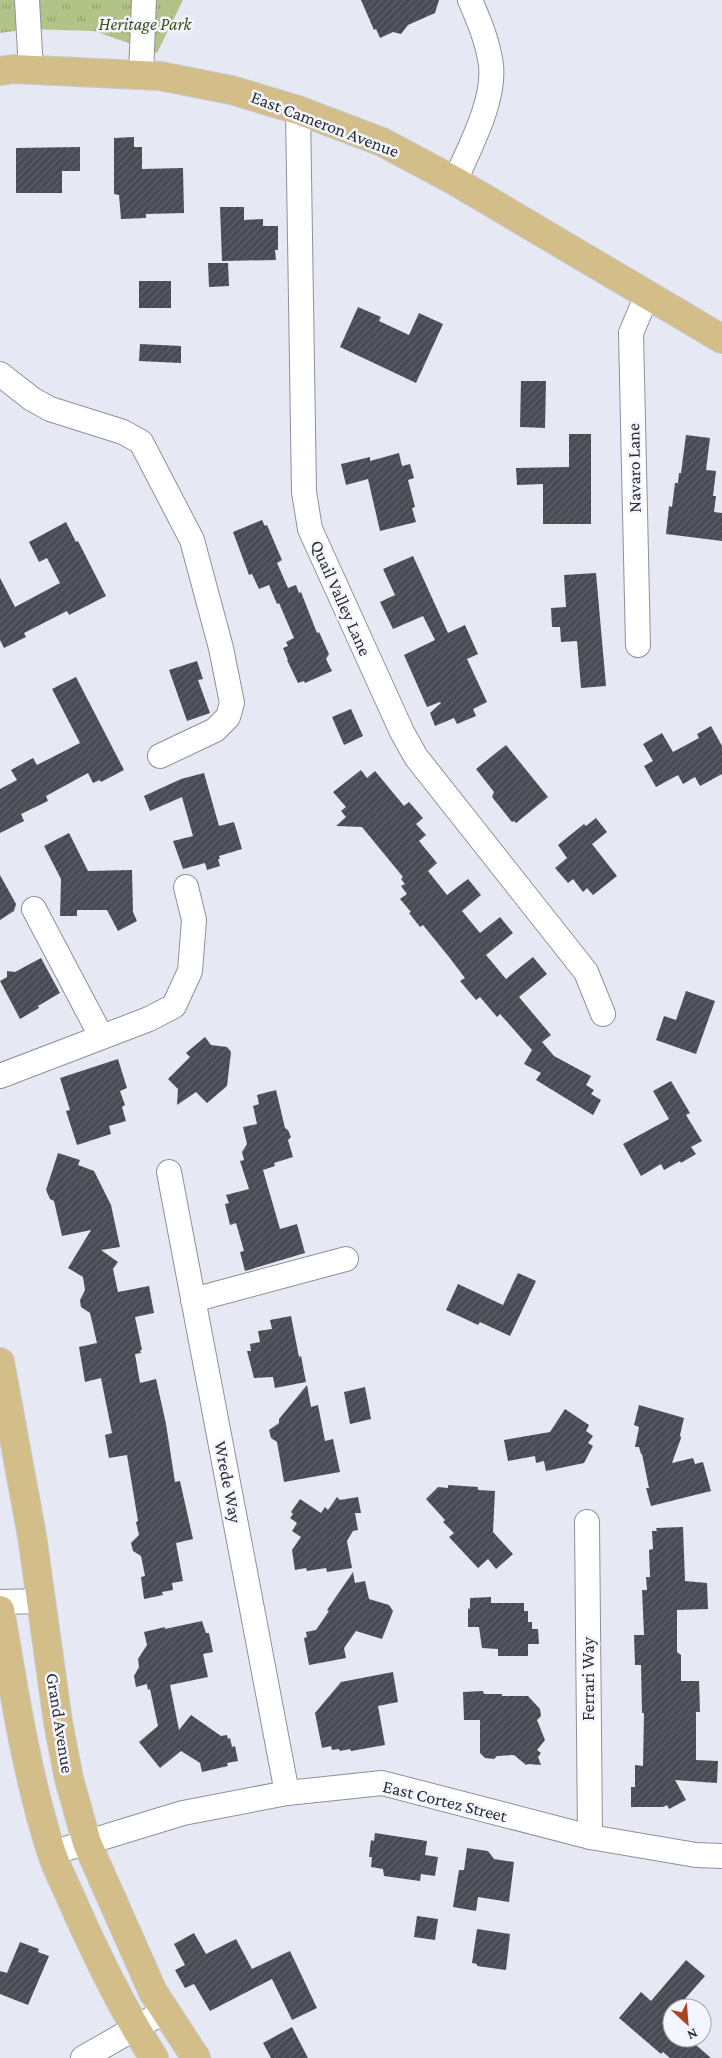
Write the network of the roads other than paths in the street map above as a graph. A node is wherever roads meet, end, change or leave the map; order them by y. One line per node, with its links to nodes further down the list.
1 (27, 0): 4 (street)
2 (144, 0): 6 (street)
3 (470, 0): 8 (street)
4 (31, 70): 5 (main road, East Cameron Avenue); 6 (main road, East Cameron Avenue)
5 (0, 71)
6 (141, 75): 7 (main road, East Cameron Avenue)
7 (298, 110): 8 (main road, East Cameron Avenue); 16 (street, Quail Valley Lane)
8 (455, 181): 9 (main road, East Cameron Avenue)
9 (647, 295): 10 (main road, East Cameron Avenue); 12 (street, Navaro Lane)
10 (722, 339)
11 (0, 374): 13 (street)
12 (638, 644)
13 (160, 756)
14 (186, 887): 17 (street)
15 (34, 909): 17 (street)
16 (603, 1014)
17 (101, 1036): 18 (street)
18 (0, 1076)
19 (169, 1172): 21 (street, Wrede Way)
20 (346, 1259): 21 (street)
21 (193, 1300): 27 (street, Wrede Way)
22 (0, 1362): 24 (main road, Grand Avenue)
23 (587, 1522): 28 (street, Ferrari Way)
24 (41, 1601): 25 (street); 29 (main road, Grand Avenue)
25 (0, 1602)
26 (0, 1610): 30 (main road)
27 (287, 1792): 28 (street, East Cortez Street); 29 (street, East Cortez Street)
28 (590, 1837): 31 (street, East Cortez Street)
29 (87, 1843): 30 (street, East Cortez Street); 32 (main road, Grand Avenue)
30 (52, 1853): 33 (main road)
31 (722, 1856)
32 (165, 2011): 33 (street); 36 (main road, Grand Avenue)
33 (136, 2029): 34 (street); 35 (main road)
34 (83, 2058)
35 (154, 2058)
36 (196, 2058)

